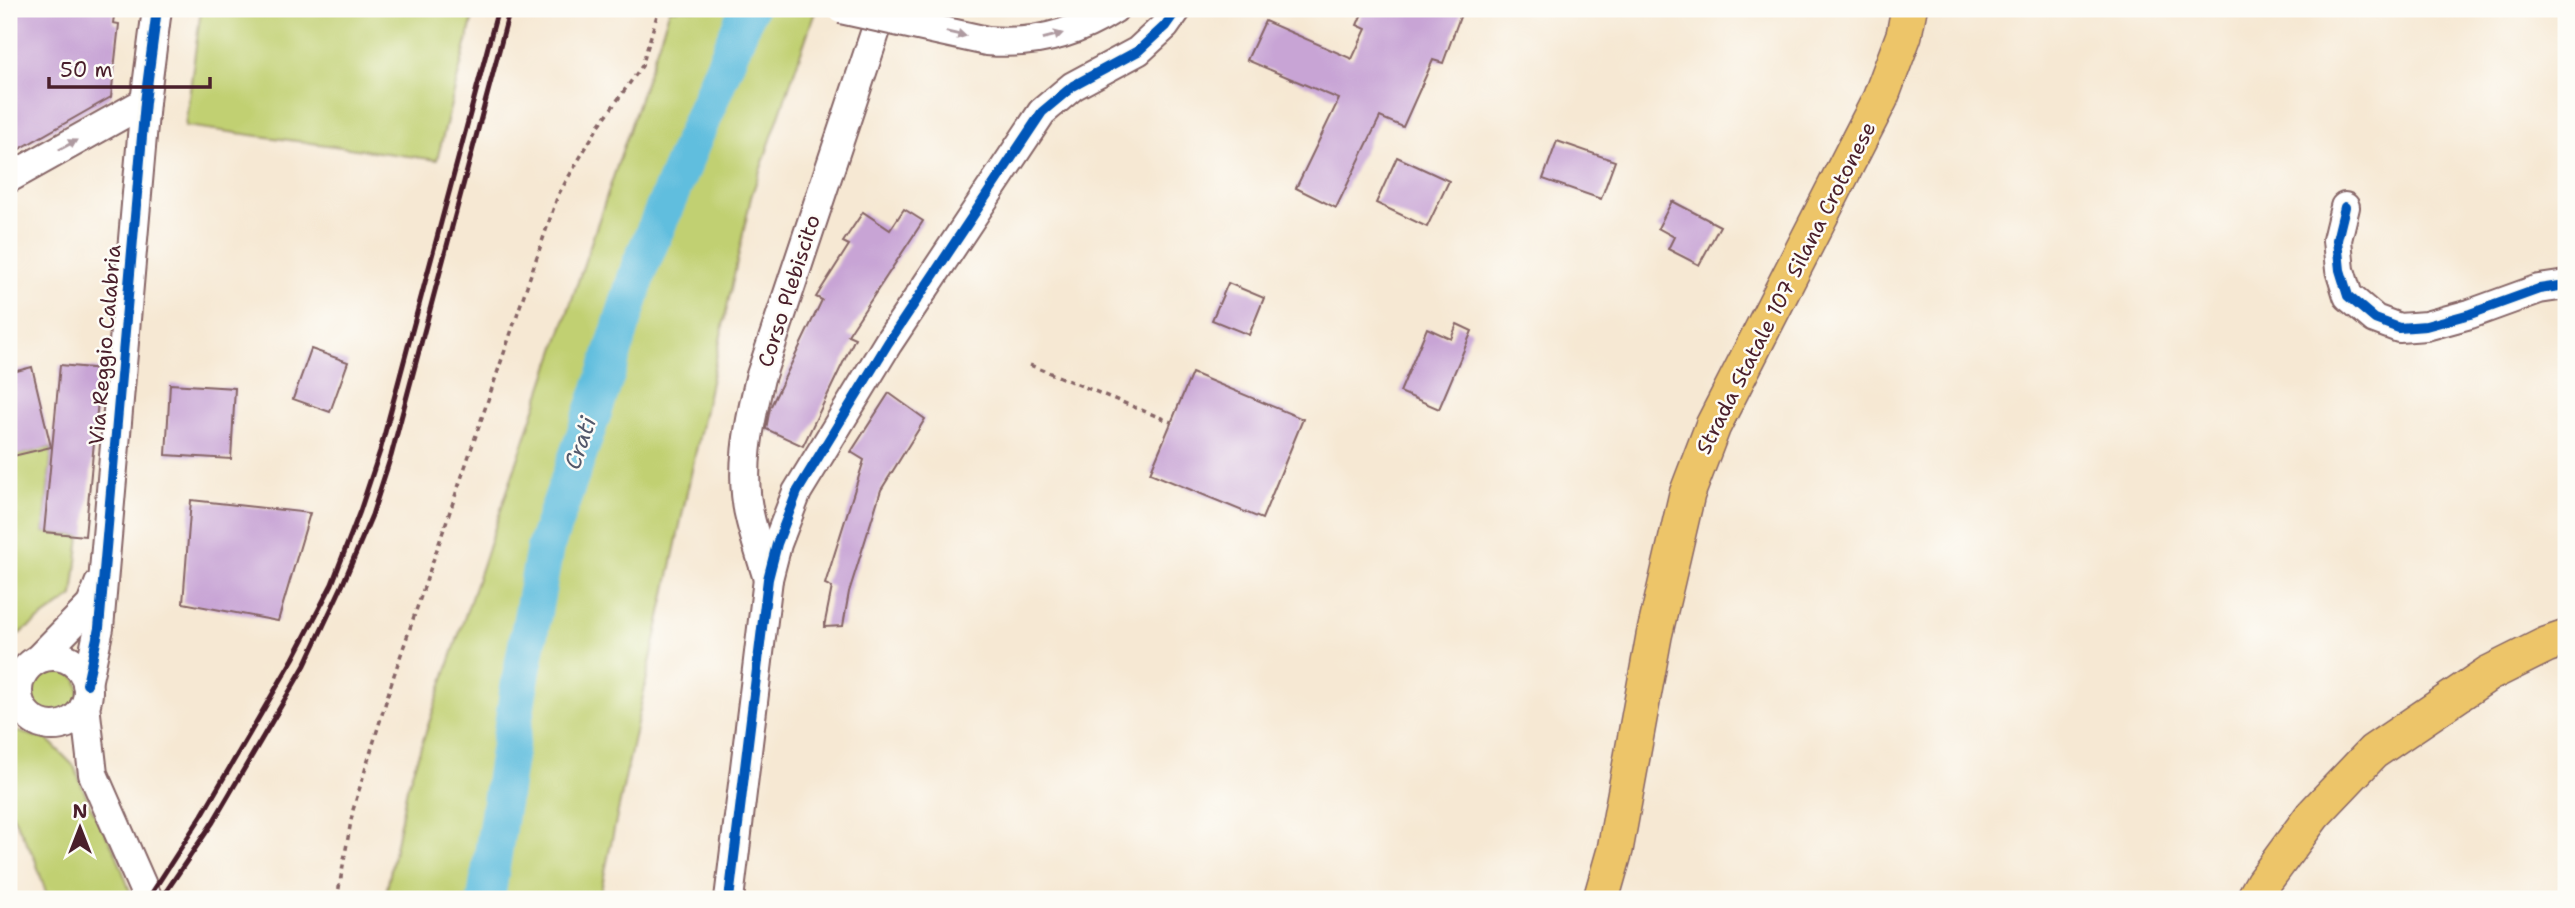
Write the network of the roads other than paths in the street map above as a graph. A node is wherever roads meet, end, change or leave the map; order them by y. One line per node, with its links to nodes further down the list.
1 (157, 9): 7 (street, Via Reggio Calabria)
2 (841, 9): 4 (street, one-way to 4, bridge)
3 (883, 9): 12 (street, Corso Plebiscito)
4 (1114, 9)
5 (1177, 9): 12 (street)
6 (1909, 9): 23 (main road, Strada Statale 107 Silana Crotonese)
7 (145, 102): 8 (street, one-way to 7); 11 (street, Via Reggio Calabria)
8 (9, 178)
9 (2345, 206): 10 (street)
10 (2566, 285)
11 (104, 571): 15 (street, Via Reggio Calabria); 17 (street, Via Reggio Calabria)
12 (768, 579): 22 (street)
13 (2566, 638): 16 (main road)
14 (2566, 658): 16 (main road)
15 (27, 665): 17 (street); 19 (street, Via Reggio Calabria)
16 (2488, 674): 24 (main road)
17 (86, 695): 19 (street); 20 (street, Via Reggio Calabria)
18 (9, 717): 19 (street)
19 (42, 724): 20 (street, Via Reggio Calabria)
20 (93, 774): 21 (street, Via Reggio Calabria)
21 (148, 899)
22 (729, 899)
23 (1601, 899)
24 (2254, 899)

